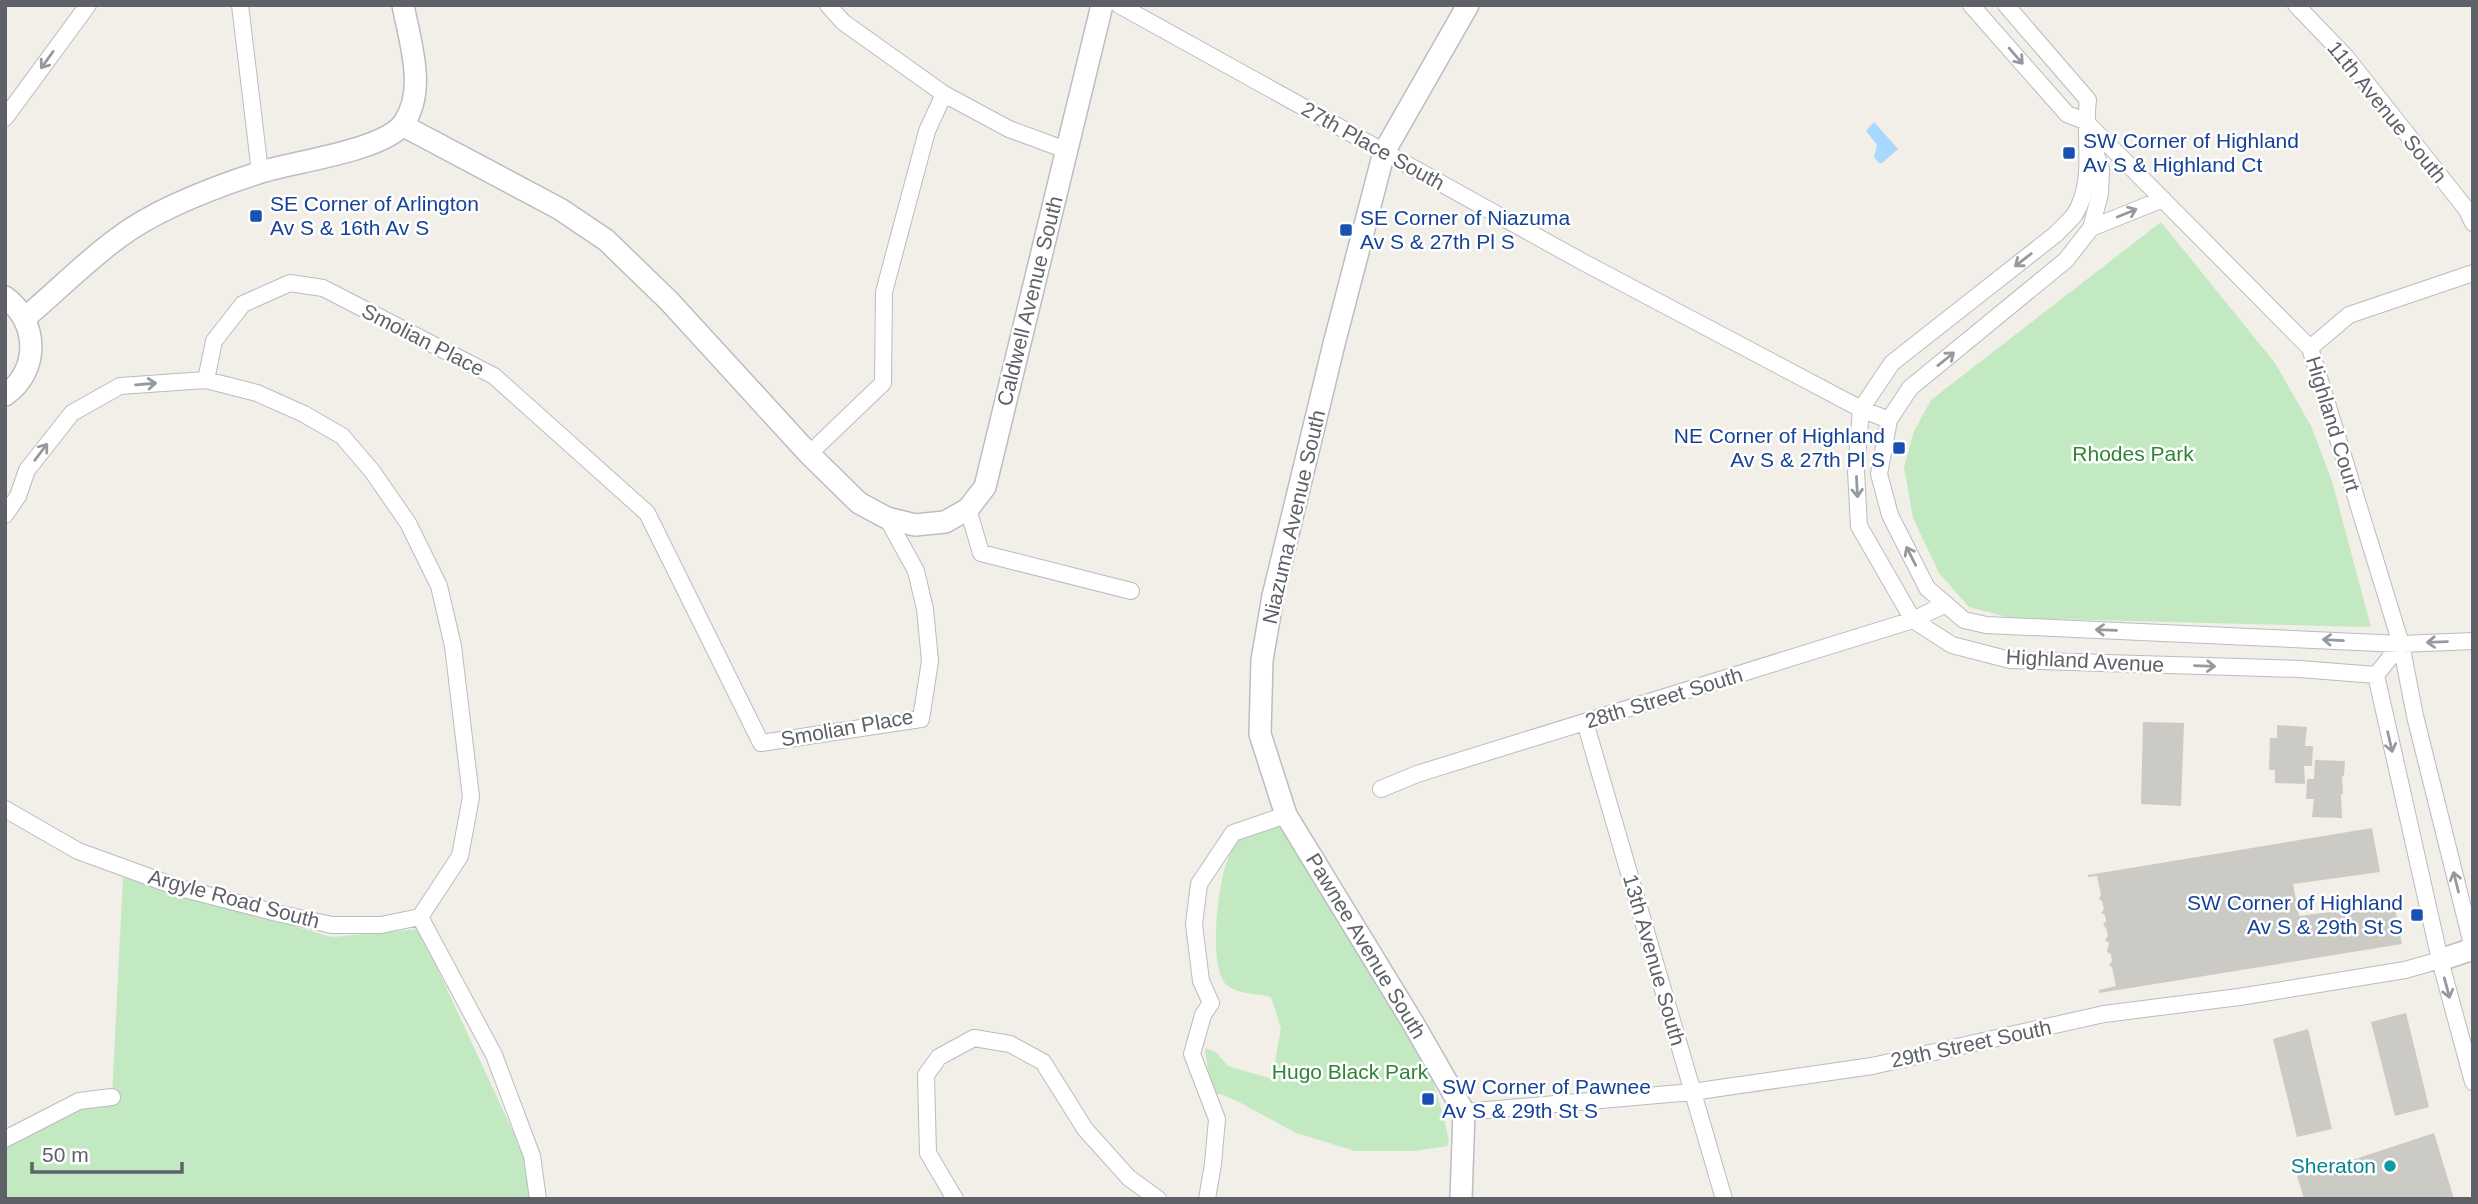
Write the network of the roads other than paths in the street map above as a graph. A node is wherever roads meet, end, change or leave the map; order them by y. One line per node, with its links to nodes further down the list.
1 (88, 5): 12 (street, one-way to 12)
2 (240, 5): 17 (street)
3 (403, 5): 14 (street)
4 (828, 5): 11 (street)
5 (1102, 5): 15 (street, Caldwell Avenue South)
6 (1119, 5): 16 (street, 27th Place South)
7 (1468, 5): 16 (street, Niazuma Avenue South)
8 (1971, 5): 13 (street, one-way to 13)
9 (2006, 5): 13 (street, Highland Avenue)
10 (2295, 5): 19 (street, 11th Avenue South)
11 (944, 94): 15 (street); 29 (street)
12 (5, 118)
13 (2085, 121): 18 (street, Highland Court); 20 (street, Highland Avenue); 27 (street, Highland Avenue, one-way to 27)
14 (402, 125): 17 (street); 29 (street)
15 (1066, 150): 30 (street, Caldwell Avenue South)
16 (1384, 152): 27 (street, 27th Place South); 42 (street, Niazuma Avenue South)
17 (260, 173): 23 (street)
18 (2163, 199): 20 (street, one-way to 18); 24 (street, Highland Court)
19 (2473, 223)
20 (2091, 228): 28 (street, Highland Avenue, one-way to 20)
21 (2473, 274): 24 (street)
22 (5, 297): 23 (street)
23 (25, 318): 26 (street)
24 (2310, 348): 37 (street, Highland Court)
25 (205, 380): 31 (street, one-way to 25); 32 (street, Smolian Place); 43 (street)
26 (5, 395)
27 (1861, 409): 28 (street, 27th Place South); 35 (street, Highland Avenue, one-way to 35)
28 (1889, 420): 34 (street, Highland Avenue, one-way to 28)
29 (808, 454): 32 (street)
30 (968, 509): 32 (street); 33 (street)
31 (5, 515)
32 (887, 518)
33 (1131, 591)
34 (1946, 604): 35 (street, 28th Street South); 37 (street, Highland Avenue, one-way to 34)
35 (1913, 620): 38 (street, Highland Avenue, one-way to 38); 39 (street, 28th Street South)
36 (2473, 641): 37 (street, Highland Avenue, one-way to 37)
37 (2401, 643): 38 (street); 44 (street, one-way to 37)
38 (2376, 675): 45 (street, one-way to 45)
39 (1585, 722): 40 (street, 28th Street South); 47 (street, 13th Avenue South)
40 (1381, 789)
41 (5, 810): 43 (street, Argyle Road South)
42 (1286, 815): 49 (street, Pawnee Avenue South); 54 (street)
43 (420, 917): 51 (street)
44 (2473, 948): 45 (street, 29th Street South)
45 (2440, 960): 46 (street, one-way to 46); 47 (street, 29th Street South)
46 (2473, 1082)
47 (1692, 1092): 49 (street, 29th Street South); 56 (street, 13th Avenue South)
48 (113, 1097): 50 (street)
49 (1464, 1112): 55 (street)
50 (5, 1139)
51 (538, 1199)
52 (955, 1199): 53 (street)
53 (1158, 1199)
54 (1207, 1199)
55 (1461, 1199)
56 (1724, 1199)

